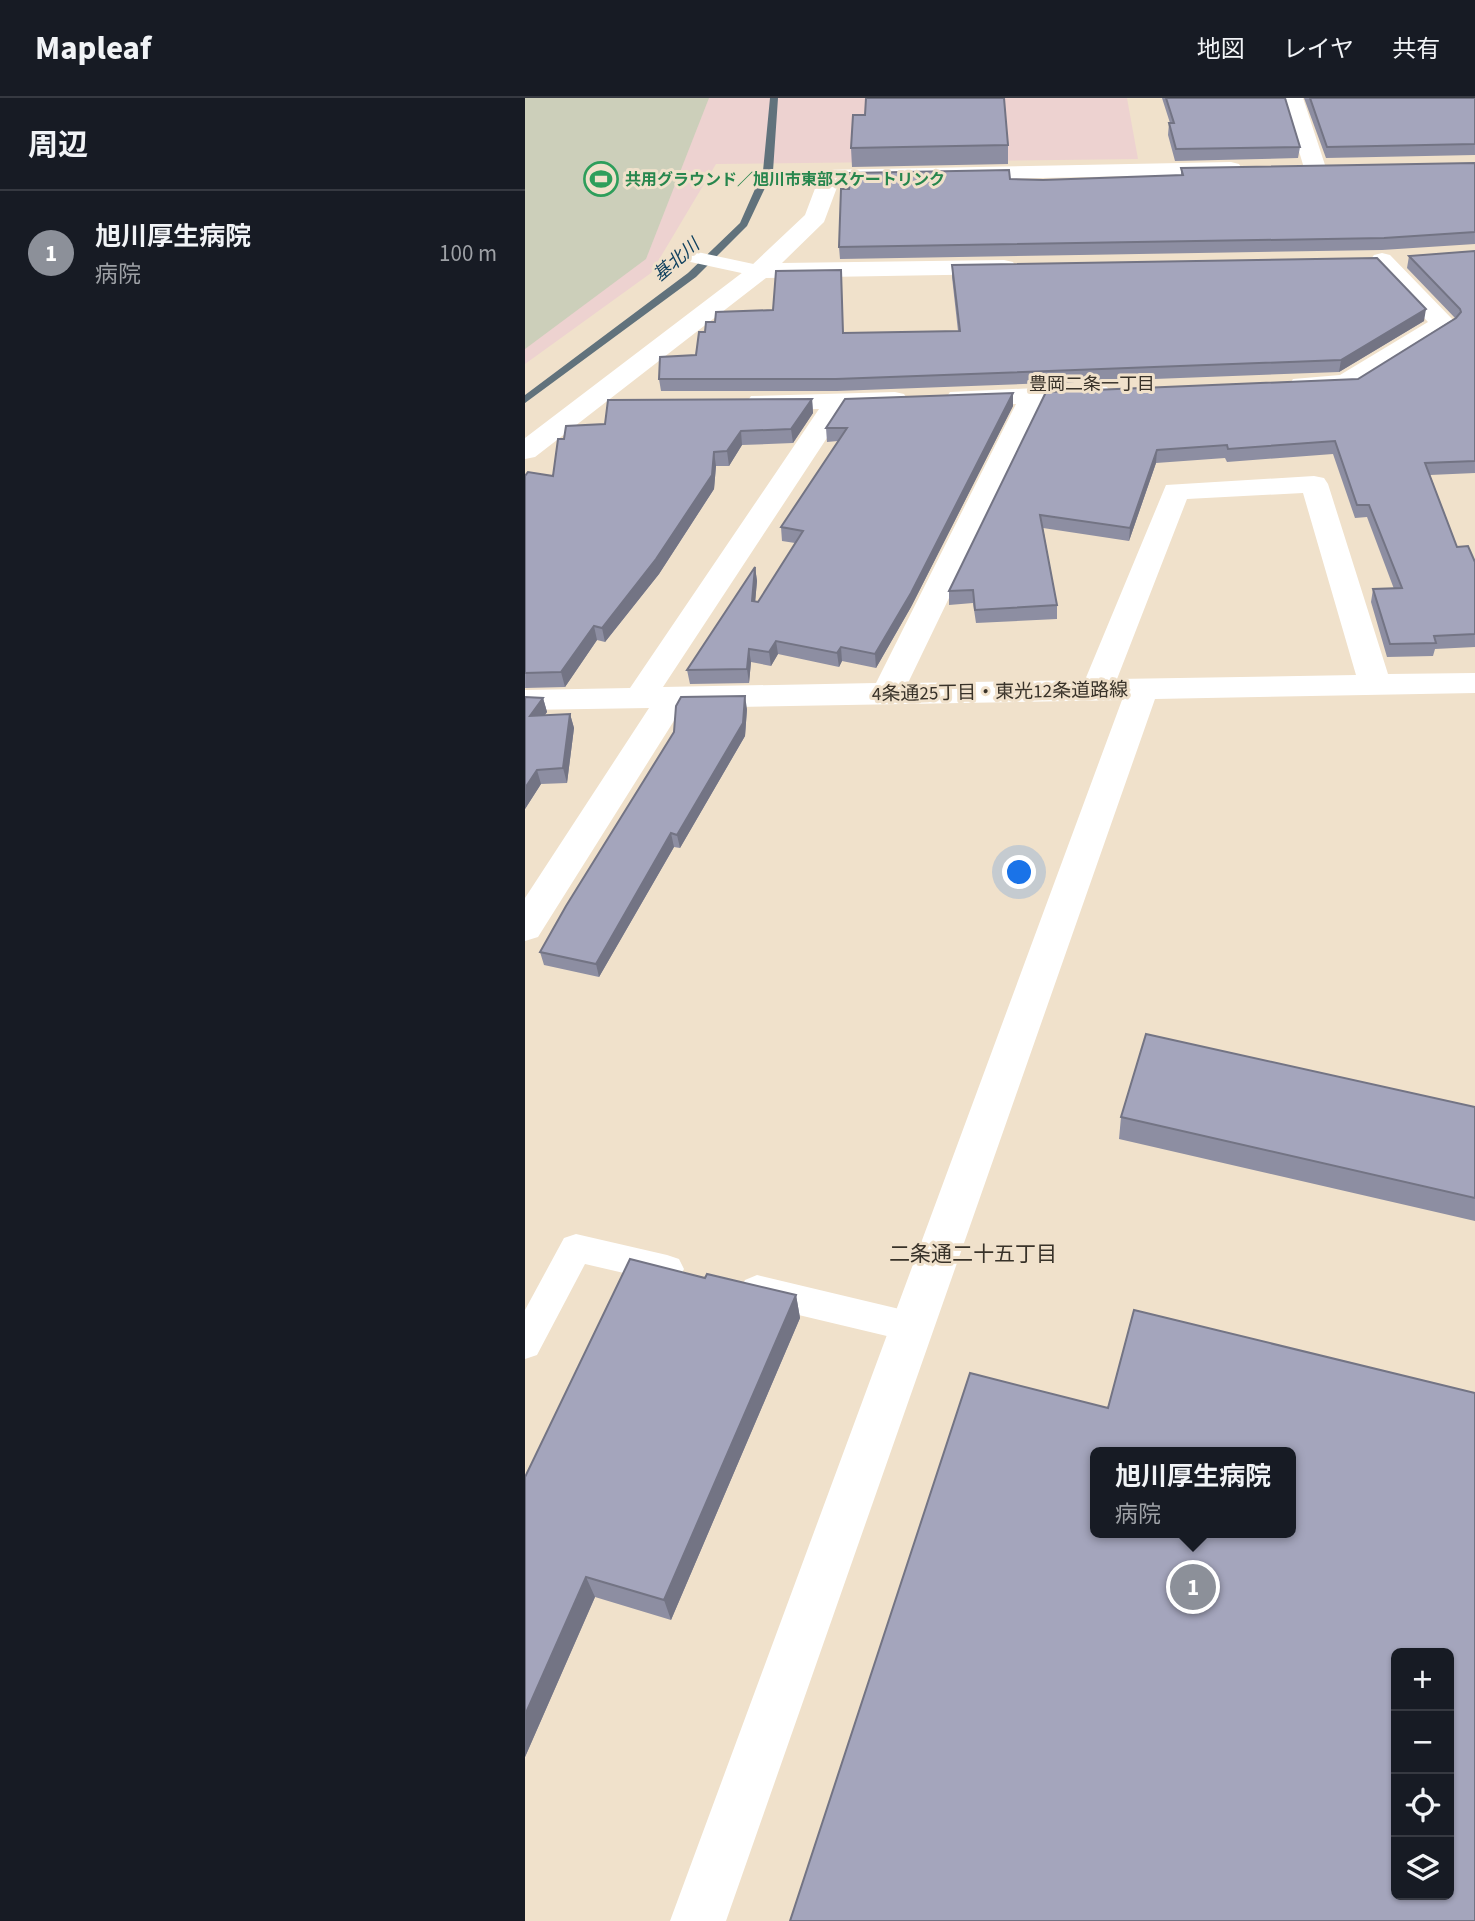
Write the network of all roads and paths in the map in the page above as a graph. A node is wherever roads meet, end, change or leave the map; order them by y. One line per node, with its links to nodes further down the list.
1 (1293, 98): 2 (street)
2 (1315, 168): 3 (street); 5 (street)
3 (1342, 168)
4 (1259, 169): 11 (street)
5 (1287, 169)
6 (679, 254): 11 (lane)
7 (1409, 258): 8 (street)
8 (1382, 260): 9 (street); 12 (street)
9 (1354, 261)
10 (1022, 266): 11 (street)
11 (750, 269): 15 (street)
12 (1279, 386)
13 (1129, 391): 14 (street)
14 (1034, 395): 18 (street); 24 (street)
15 (586, 402): 16 (street); 19 (street)
16 (628, 402)
17 (739, 402): 18 (street)
18 (837, 402): 25 (street)
19 (525, 451)
20 (1475, 682): 21 (street, 4条通25丁目・東光12条道路線)
21 (1375, 684): 22 (street); 23 (street, 4条通25丁目・東光12条道路線)
22 (1097, 689): 23 (street, 4条通25丁目・東光12条道路線); 24 (street, 4条通25丁目・東光12条道路線)
23 (1142, 689): 28 (street)
24 (887, 693): 25 (street, 4条通25丁目・東光12条道路線)
25 (656, 697): 26 (street, 4条通25丁目・東光12条道路線); 27 (street)
26 (525, 700)
27 (525, 928)
28 (912, 1327): 29 (lane); 30 (street)
29 (525, 1344)
30 (698, 1921)

